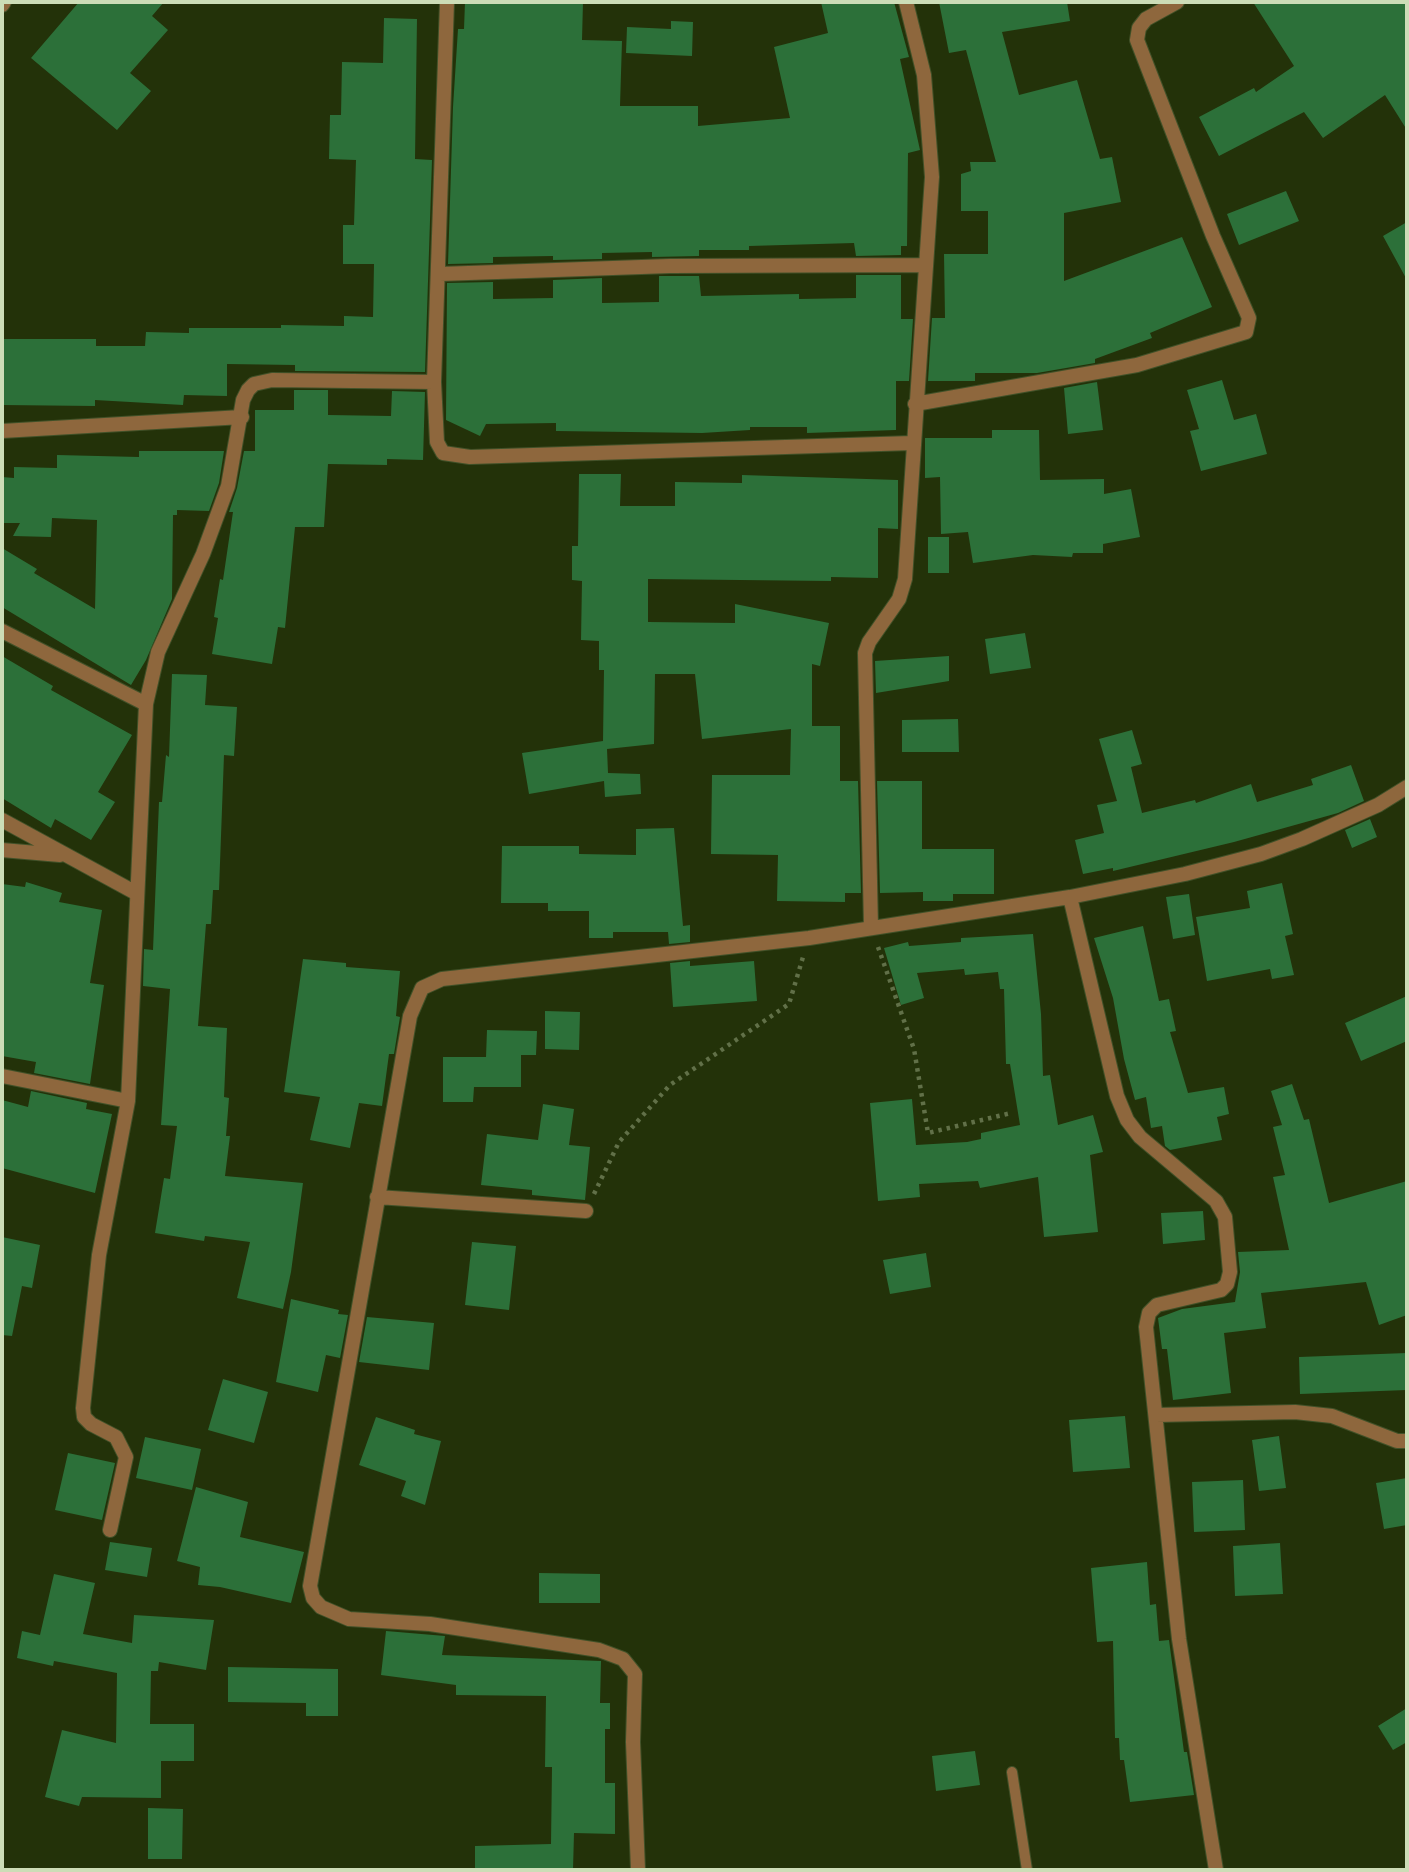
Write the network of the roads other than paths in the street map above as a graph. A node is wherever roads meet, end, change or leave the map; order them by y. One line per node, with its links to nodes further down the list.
1 (447, 2): 5 (street)
2 (906, 2): 4 (street)
3 (1177, 2): 7 (street)
4 (925, 265): 5 (street); 7 (street)
5 (440, 274): 6 (street)
6 (434, 382): 8 (street); 10 (street)
7 (915, 404): 10 (street)
8 (242, 417): 9 (street); 12 (street)
9 (2, 431)
10 (912, 443): 19 (street)
11 (2, 631): 12 (street)
12 (146, 704): 17 (street)
13 (1407, 787): 18 (street)
14 (2, 820): 16 (street)
15 (2, 850): 16 (street)
16 (68, 856): 17 (street)
17 (136, 893): 21 (street)
18 (1070, 897): 19 (street); 24 (street)
19 (871, 927): 22 (street)
20 (2, 1076): 21 (street)
21 (128, 1101): 26 (street)
22 (377, 1196): 23 (street); 28 (street)
23 (586, 1211)
24 (1156, 1415): 25 (street); 30 (street)
25 (1407, 1440)
26 (110, 1530)
27 (1012, 1772): 29 (lane)
28 (638, 1870)
29 (1027, 1870)
30 (1216, 1870)

